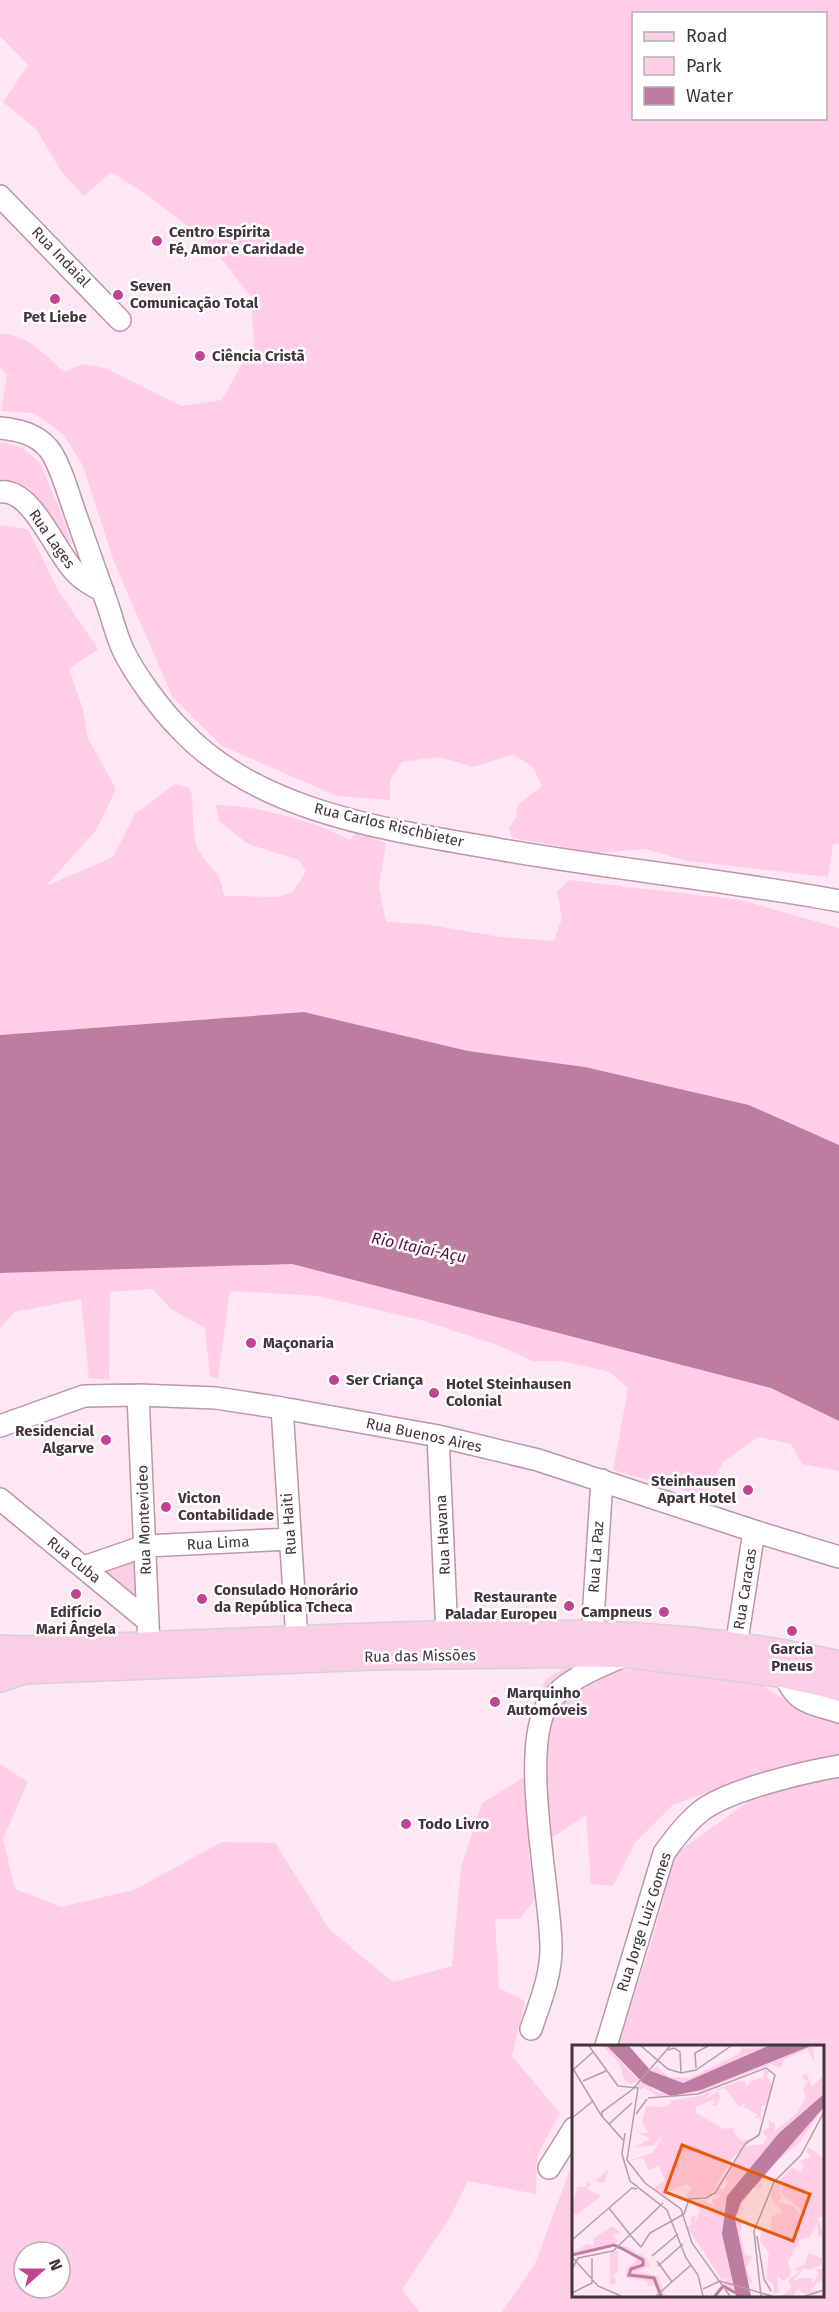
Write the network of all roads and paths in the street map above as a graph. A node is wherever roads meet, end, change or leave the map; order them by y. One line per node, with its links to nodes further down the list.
1 (0, 196): 2 (street, Rua Indaial)
2 (120, 320)
3 (0, 428): 5 (street, Rua Carlos Rischbieter)
4 (0, 492): 5 (street, Rua Lages)
5 (103, 591): 6 (street, Rua Carlos Rischbieter)
6 (839, 902)
7 (138, 1395): 8 (street, Rua Buenos Aires); 9 (street, Rua Buenos Aires); 15 (street, Rua Montevideo)
8 (282, 1408): 10 (street, Rua Buenos Aires); 14 (street, Rua Haiti)
9 (0, 1426)
10 (438, 1436): 11 (street, Rua Buenos Aires); 19 (street, Rua Havana)
11 (602, 1480): 13 (street, Rua Buenos Aires); 20 (street, Rua La Paz)
12 (0, 1499): 17 (street, Rua Cuba)
13 (753, 1531): 16 (street, Rua Buenos Aires); 22 (street, Rua Caracas)
14 (290, 1539): 15 (street, Rua Lima); 21 (street, Rua Haiti)
15 (145, 1546): 17 (street, Rua Lima); 18 (street, Rua Montevideo)
16 (839, 1557)
17 (84, 1567): 18 (street, Rua Cuba)
18 (149, 1633): 21 (main road, Rua das Missões); 23 (main road, Rua das Missões)
19 (447, 1634): 20 (main road, Rua das Missões); 21 (main road, Rua das Missões); 25 (main road)
20 (591, 1634): 22 (main road, Rua das Missões)
21 (297, 1640)
22 (736, 1647): 26 (main road, Rua das Missões)
23 (0, 1649)
24 (629, 1654): 25 (main road, Rua das Missões); 27 (main road, Rua das Missões); 32 (street)
25 (430, 1655): 28 (main road, Rua das Missões)
26 (839, 1665)
27 (784, 1674): 29 (main road, Rua das Missões); 30 (street)
28 (0, 1678)
29 (839, 1686)
30 (839, 1712)
31 (839, 1766): 33 (street, Rua Jorge Luiz Gomes)
32 (531, 2029)
33 (606, 2045)
34 (572, 2130): 35 (street)
35 (549, 2168)

